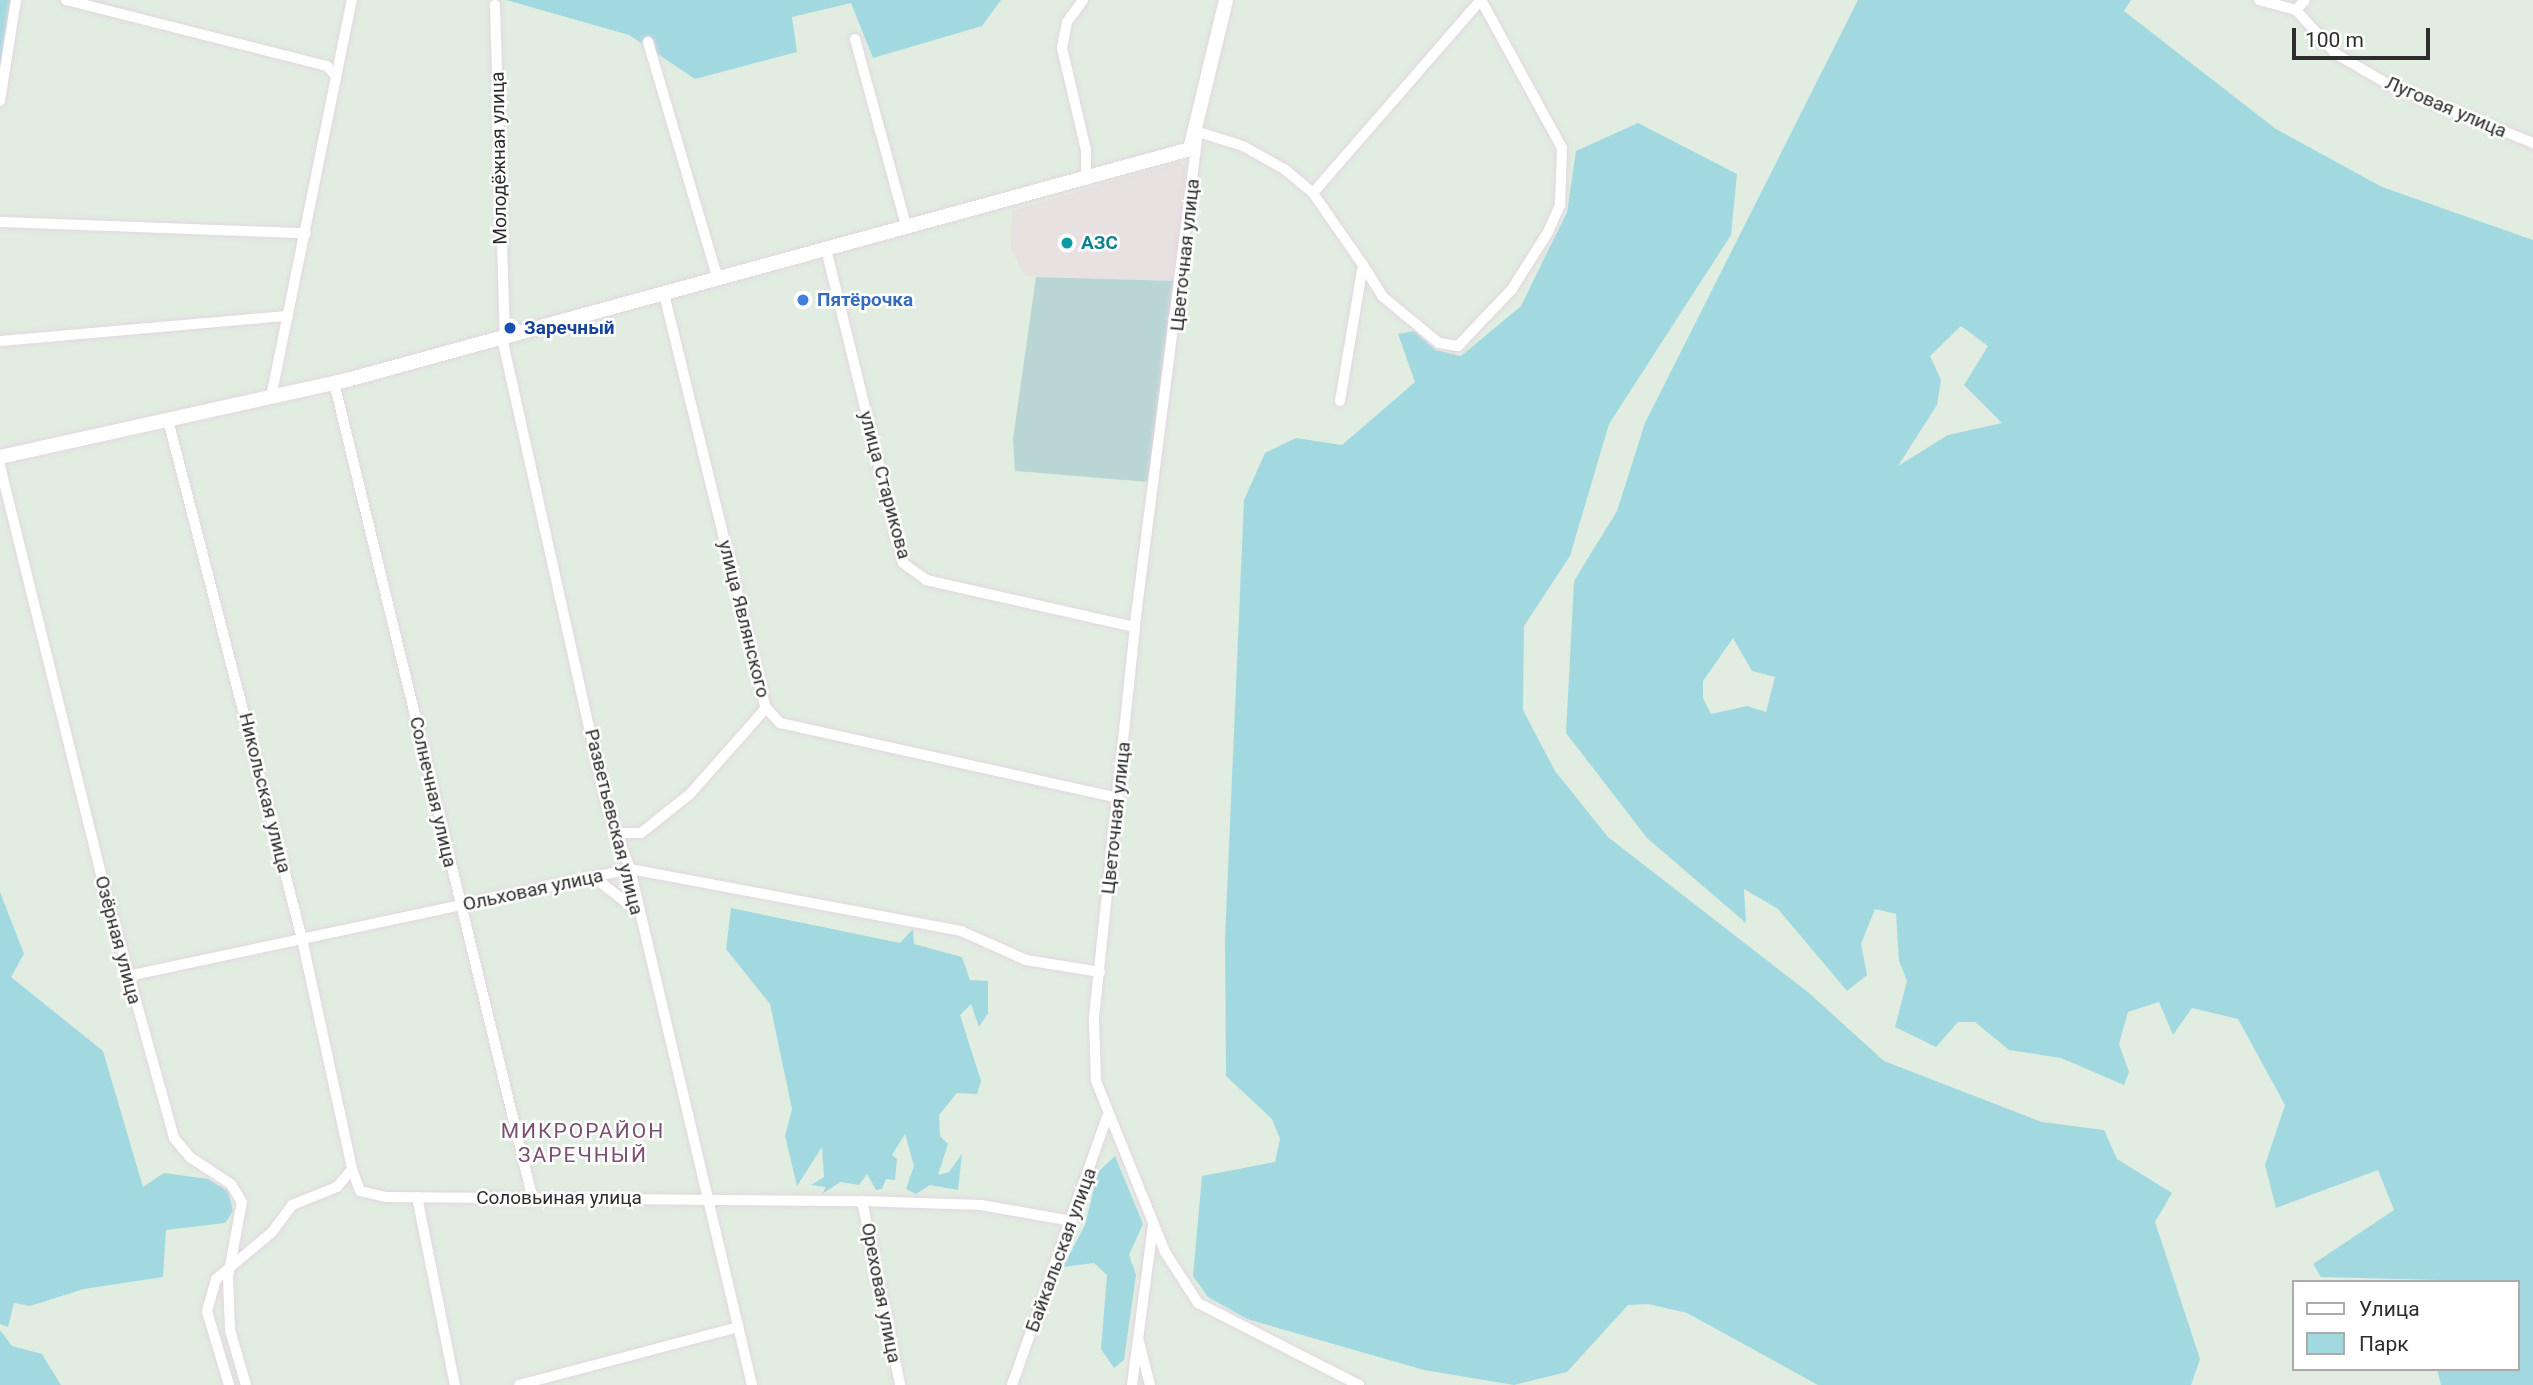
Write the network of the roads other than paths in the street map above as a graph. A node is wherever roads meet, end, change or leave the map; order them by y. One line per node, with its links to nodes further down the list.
1 (16, 0): 14 (street)
2 (66, 0): 13 (street)
3 (352, 0): 13 (street)
4 (1083, 0): 17 (street)
5 (1226, 0): 15 (street, Цветочная улица)
6 (1481, 0): 18 (street); 23 (street)
7 (2259, 0): 10 (street)
8 (2305, 0): 10 (street)
9 (495, 5): 27 (street, Молодёжная улица)
10 (2296, 10): 16 (street, Луговая улица)
11 (855, 39): 20 (street)
12 (648, 42): 24 (street)
13 (335, 75): 21 (street)
14 (0, 101)
15 (1198, 132): 17 (street); 18 (street); 35 (street, Цветочная улица)
16 (2533, 143)
17 (1086, 180): 20 (street)
18 (1313, 193): 23 (street)
19 (0, 222): 21 (street)
20 (907, 229): 22 (street)
21 (306, 233): 26 (street)
22 (827, 253): 24 (street); 35 (street, улица Старикова)
23 (1363, 265): 31 (street)
24 (718, 280): 25 (street)
25 (664, 295): 27 (street); 36 (street, улица Являнского)
26 (288, 316): 28 (street); 30 (street)
27 (503, 338): 29 (street); 38 (street, Разветьевская улица)
28 (0, 341)
29 (334, 382): 30 (street); 41 (street, Солнечная улица)
30 (271, 397): 32 (street)
31 (1340, 401)
32 (168, 420): 33 (street); 43 (street, Никольская улица)
33 (0, 457)
34 (0, 466): 45 (street, Озёрная улица)
35 (1135, 627): 37 (street, Цветочная улица)
36 (765, 708): 37 (street, улица Являнского); 38 (street)
37 (1119, 798): 44 (street, Цветочная улица)
38 (617, 833): 39 (street, Разветьевская улица)
39 (630, 869): 40 (street, Ольховая улица); 42 (street, Разветьевская улица); 44 (street, Ольховая улица)
40 (594, 878): 41 (street, Ольховая улица); 42 (street)
41 (460, 906): 43 (street, Ольховая улица); 50 (street, Солнечная улица)
42 (637, 912): 48 (street, Разветьевская улица)
43 (302, 939): 45 (street, Ольховая улица); 47 (street, Никольская улица)
44 (1100, 972): 46 (street, Цветочная улица)
45 (128, 976): 54 (street, Озёрная улица)
46 (1107, 1115): 52 (street, Байкальская улица); 53 (street, Цветочная улица)
47 (352, 1169): 49 (street, Соловьиная улица); 54 (street)
48 (708, 1196): 50 (street, Соловьиная улица); 51 (street, Соловьиная улица); 55 (street, Разветьевская улица)
49 (417, 1197): 50 (street, Соловьиная улица); 59 (street)
50 (533, 1200)
51 (862, 1201): 52 (street, Соловьиная улица); 62 (street, Ореховая улица)
52 (1072, 1221): 63 (street, Байкальская улица)
53 (1154, 1224): 56 (street); 66 (street, Цветочная улица)
54 (232, 1264): 57 (street); 58 (street, Озёрная улица)
55 (738, 1328): 60 (street); 61 (street, Разветьевская улица)
56 (1137, 1335): 64 (street); 65 (street)
57 (229, 1385)
58 (246, 1385)
59 (455, 1385)
60 (519, 1385)
61 (752, 1385)
62 (900, 1385)
63 (1012, 1385)
64 (1132, 1385)
65 (1150, 1385)
66 (1359, 1385)

